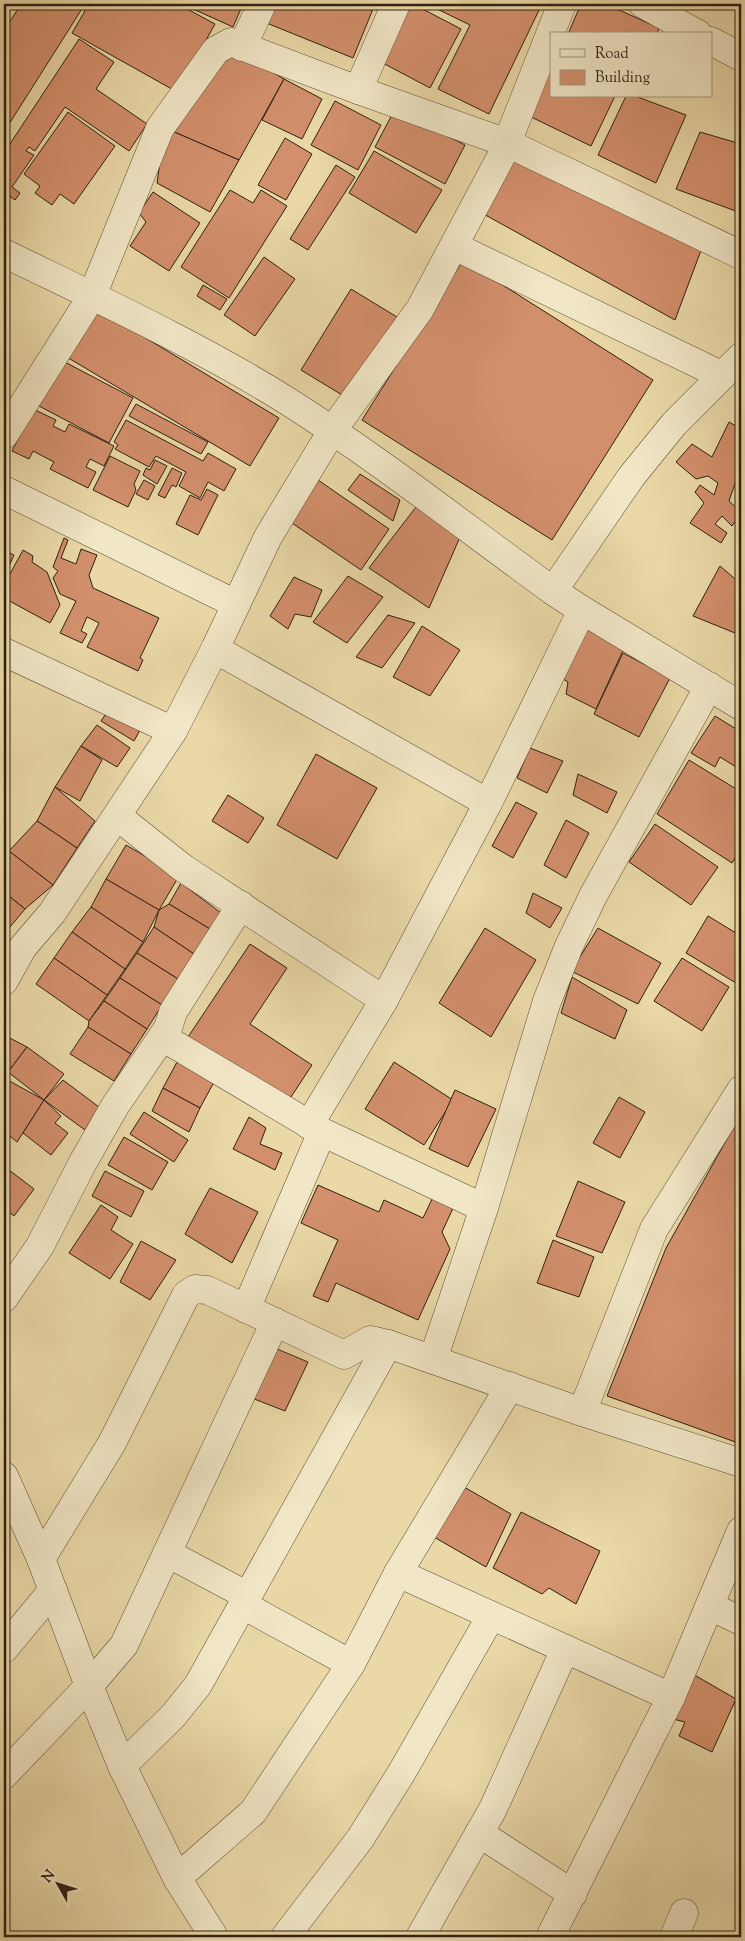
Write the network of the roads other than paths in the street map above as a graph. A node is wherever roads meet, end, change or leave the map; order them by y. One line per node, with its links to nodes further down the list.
1 (262, 4): 9 (street)
2 (396, 4): 11 (street)
3 (562, 4): 5 (street)
4 (642, 4): 6 (street)
5 (551, 32)
6 (694, 32)
7 (550, 34): 12 (street)
8 (712, 42): 10 (street)
9 (242, 47): 11 (street); 16 (street)
10 (741, 57)
11 (358, 90): 12 (street)
12 (507, 142): 13 (street); 15 (street)
13 (454, 246): 18 (street); 19 (street)
14 (4, 253): 16 (street)
15 (741, 254)
16 (92, 296): 19 (street); 20 (street)
17 (741, 357): 18 (street)
18 (721, 375): 22 (street)
19 (332, 431): 22 (street); 23 (street)
20 (4, 435)
21 (4, 490): 23 (street)
22 (554, 591): 24 (street)
23 (236, 604): 25 (street)
24 (582, 610): 27 (street); 30 (street)
25 (215, 649): 29 (street); 30 (street)
26 (4, 652): 29 (street)
27 (708, 686): 28 (street); 38 (street)
28 (741, 706)
29 (173, 731): 31 (street)
30 (488, 803): 34 (street)
31 (117, 816): 32 (street); 33 (street)
32 (241, 905): 34 (street); 35 (street)
33 (4, 981)
34 (384, 1000): 37 (street)
35 (162, 1037): 37 (street); 39 (street)
36 (741, 1090): 45 (street)
37 (316, 1129): 38 (street); 40 (street)
38 (484, 1208): 43 (street)
39 (4, 1298)
40 (246, 1309): 41 (street); 50 (street)
41 (274, 1322): 42 (street); 49 (street)
42 (388, 1344): 43 (street); 53 (street)
43 (432, 1359): 44 (street)
44 (510, 1386): 45 (street); 51 (street)
45 (582, 1412): 46 (street)
46 (741, 1462)
47 (4, 1476): 50 (street)
48 (741, 1531): 54 (street)
49 (167, 1553): 53 (street); 60 (street)
50 (42, 1559): 52 (street)
51 (398, 1573): 55 (street); 59 (street)
52 (53, 1590): 58 (street); 60 (street)
53 (245, 1600): 59 (street); 62 (street)
54 (710, 1606): 56 (street); 61 (street)
55 (491, 1616): 57 (street); 68 (street)
56 (741, 1621)
57 (565, 1649): 61 (street); 64 (street)
58 (4, 1650)
59 (351, 1664): 65 (street)
60 (89, 1686): 62 (street); 63 (street)
61 (671, 1697): 66 (street)
62 (122, 1766): 65 (street)
63 (4, 1775)
64 (479, 1833): 66 (street); 69 (street)
65 (177, 1878): 67 (street)
66 (573, 1894): 70 (street)
67 (214, 1937)
68 (285, 1937)
69 (420, 1937)
70 (550, 1937)

